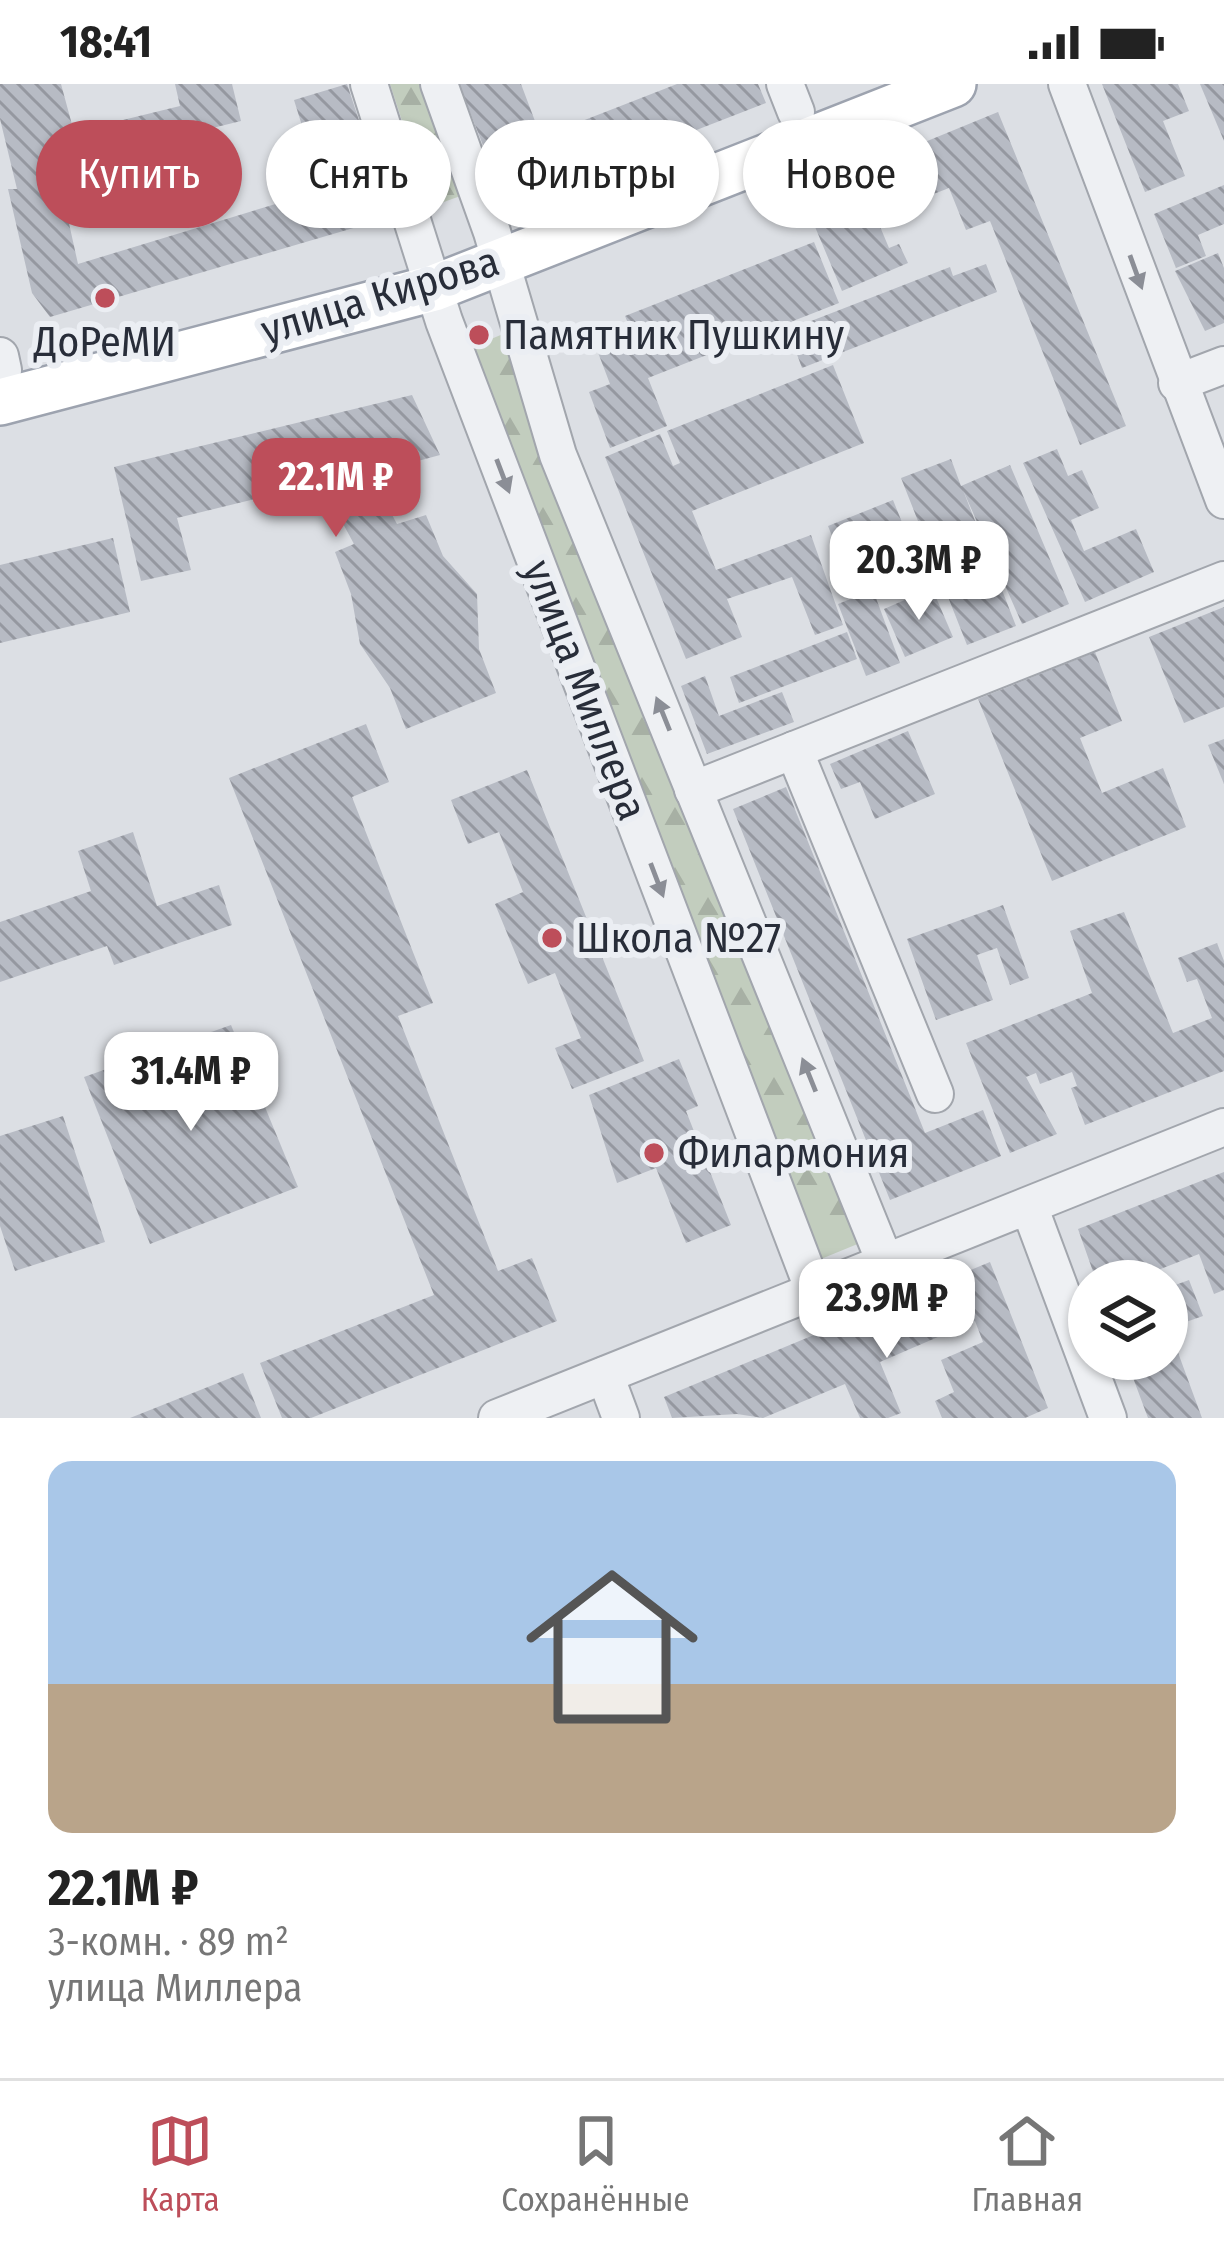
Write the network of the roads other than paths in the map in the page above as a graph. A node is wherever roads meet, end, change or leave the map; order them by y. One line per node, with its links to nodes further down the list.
1 (369, 84): 8 (street, улица Миллера)
2 (439, 84): 7 (street, улица Миллера)
3 (871, 84): 6 (main road, улица Кирова)
4 (952, 84): 7 (main road, улица Кирова)
5 (1066, 84): 11 (street, one-way to 11)
6 (790, 98): 7 (main road, улица Кирова)
7 (496, 246): 8 (main road, улица Кирова); 15 (street, улица Миллера, one-way to 7)
8 (429, 273): 10 (main road, улица Кирова); 20 (street, улица Миллера, one-way to 20)
9 (1224, 365): 11 (street)
10 (1, 375)
11 (1178, 383): 12 (street)
12 (1224, 500)
13 (1224, 580): 14 (street)
14 (794, 750): 15 (street); 16 (street)
15 (693, 790): 19 (street, улица Миллера, one-way to 15)
16 (935, 1094)
17 (1224, 1127): 18 (street)
18 (1029, 1206): 19 (street); 24 (street)
19 (885, 1262): 20 (street)
20 (814, 1292): 21 (street)
21 (604, 1376): 22 (street); 23 (street)
22 (497, 1418)
23 (621, 1418)
24 (1108, 1418)

